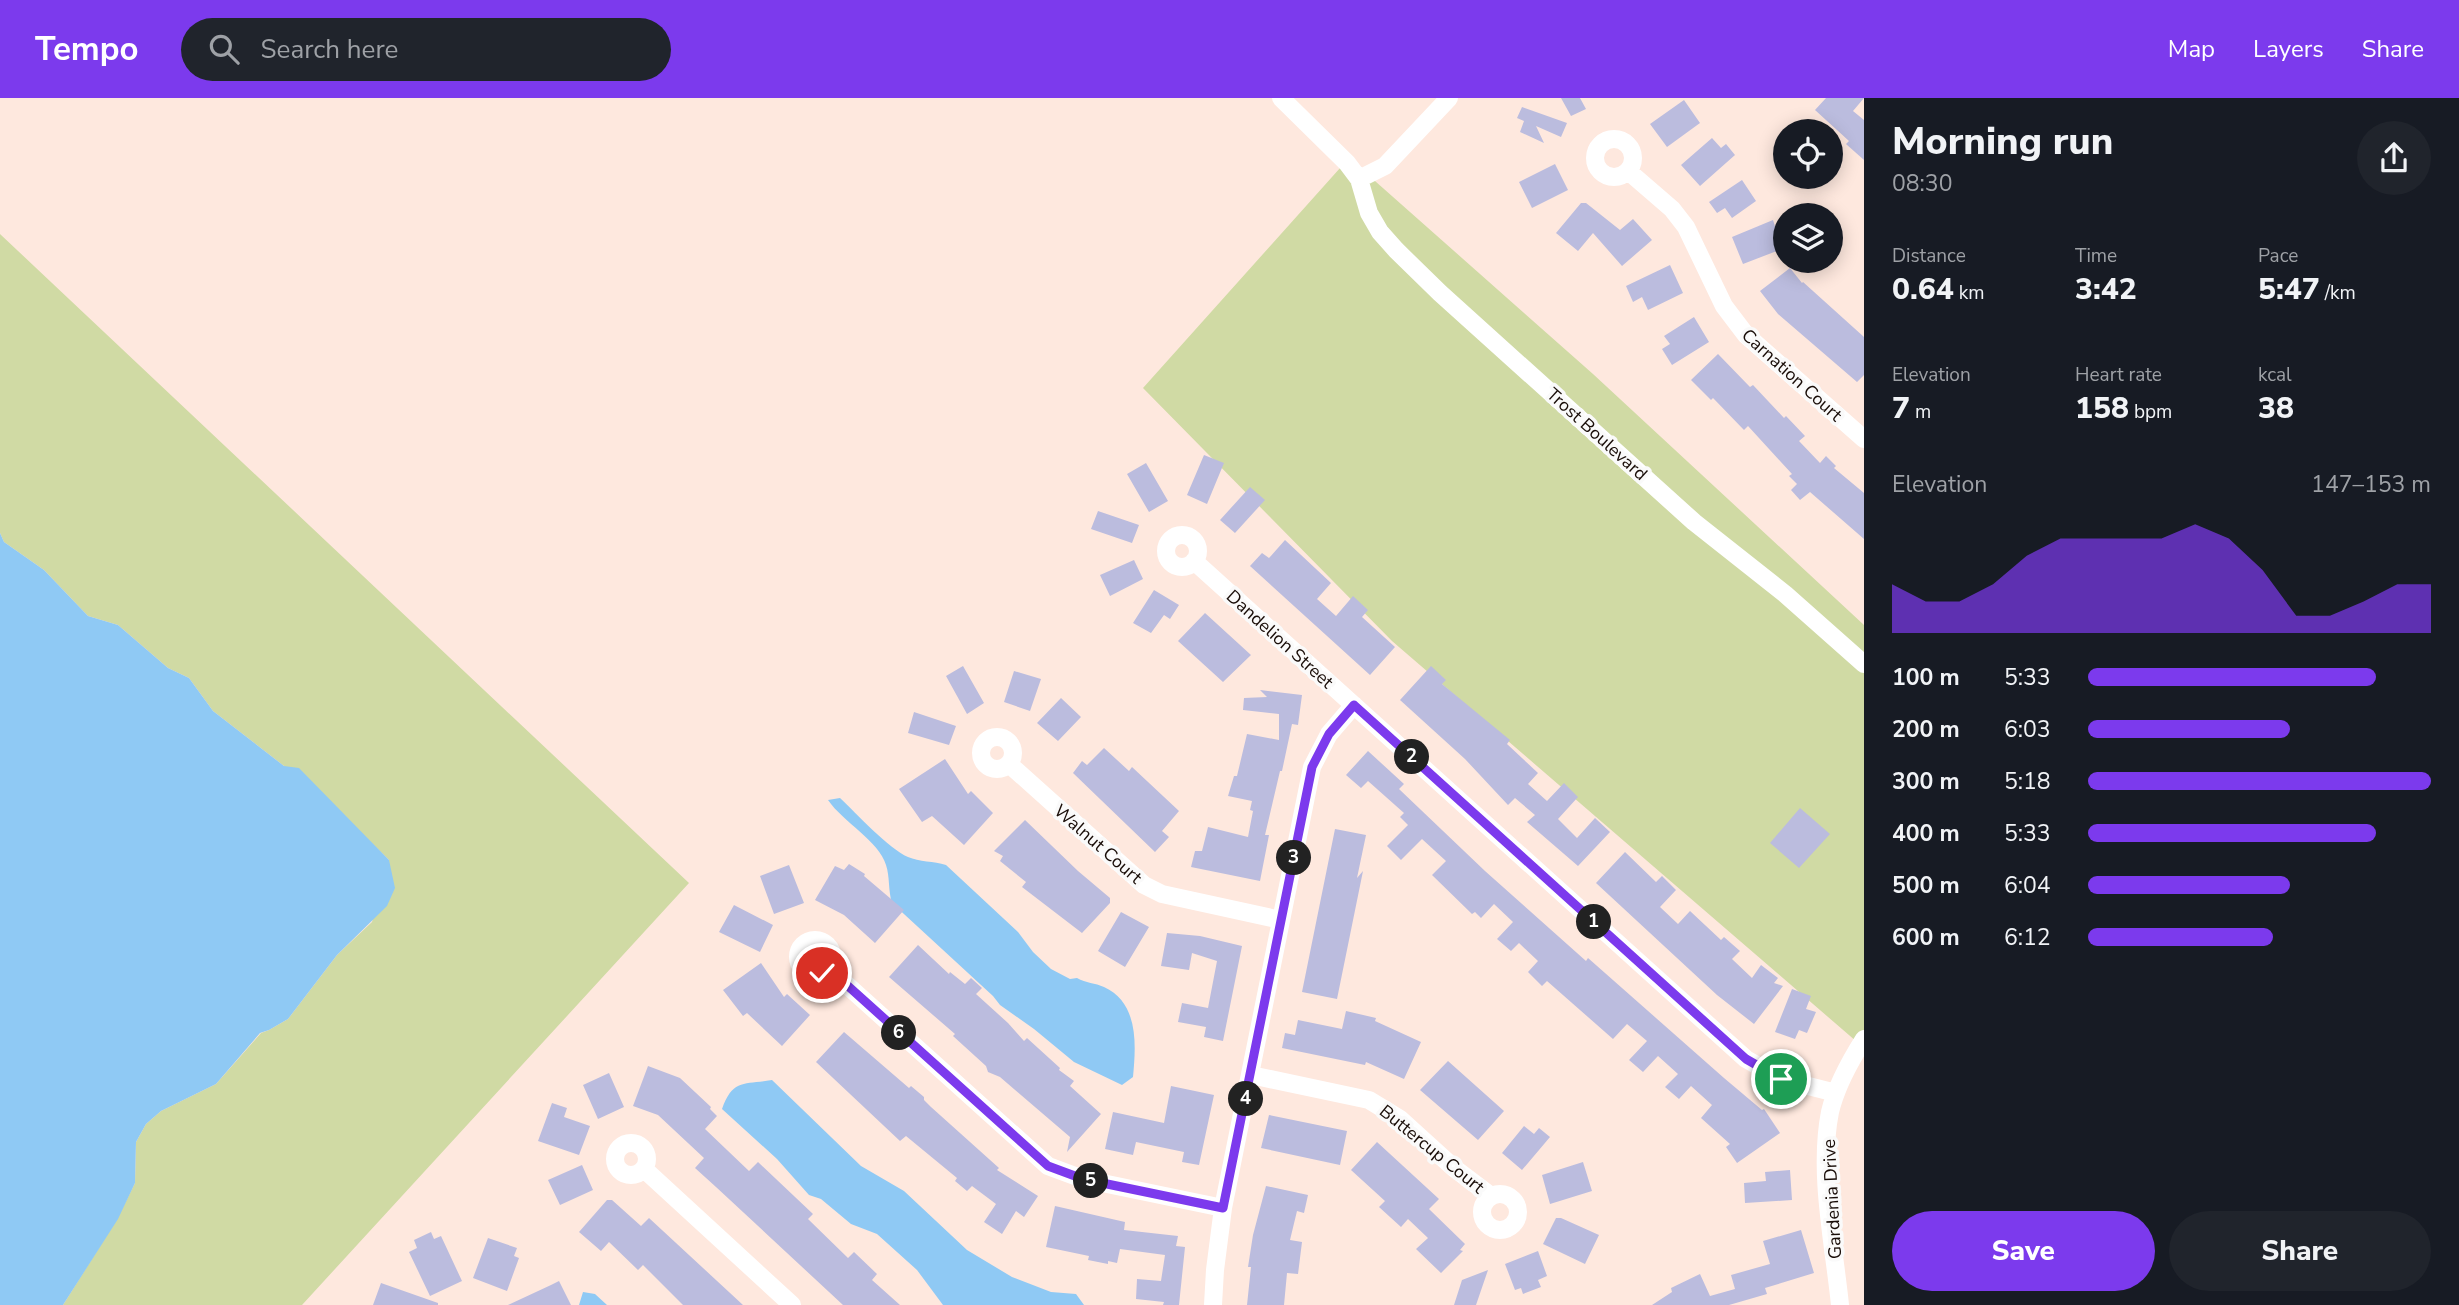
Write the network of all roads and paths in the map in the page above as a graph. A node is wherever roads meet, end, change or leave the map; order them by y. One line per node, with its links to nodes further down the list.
1 (1281, 98): 4 (street)
2 (1449, 98): 4 (street)
3 (1628, 171): 5 (street, Carnation Court)
4 (1359, 179): 7 (street, Trost Boulevard)
5 (1864, 439)
6 (1194, 561): 8 (street, Dandelion Street)
7 (1864, 664)
8 (1354, 705): 10 (street); 14 (street, Dandelion Street)
9 (1009, 764): 10 (street, Walnut Court)
10 (1281, 920): 13 (street)
11 (828, 968): 17 (street)
12 (1864, 1039): 14 (street, Gardenia Drive)
13 (1251, 1075): 16 (street, Buttercup Court); 17 (street)
14 (1836, 1093): 20 (street, Gardenia Drive)
15 (644, 1169): 18 (street)
16 (1491, 1196)
17 (1223, 1208): 19 (street)
18 (792, 1305)
19 (1213, 1305)
20 (1840, 1305)

